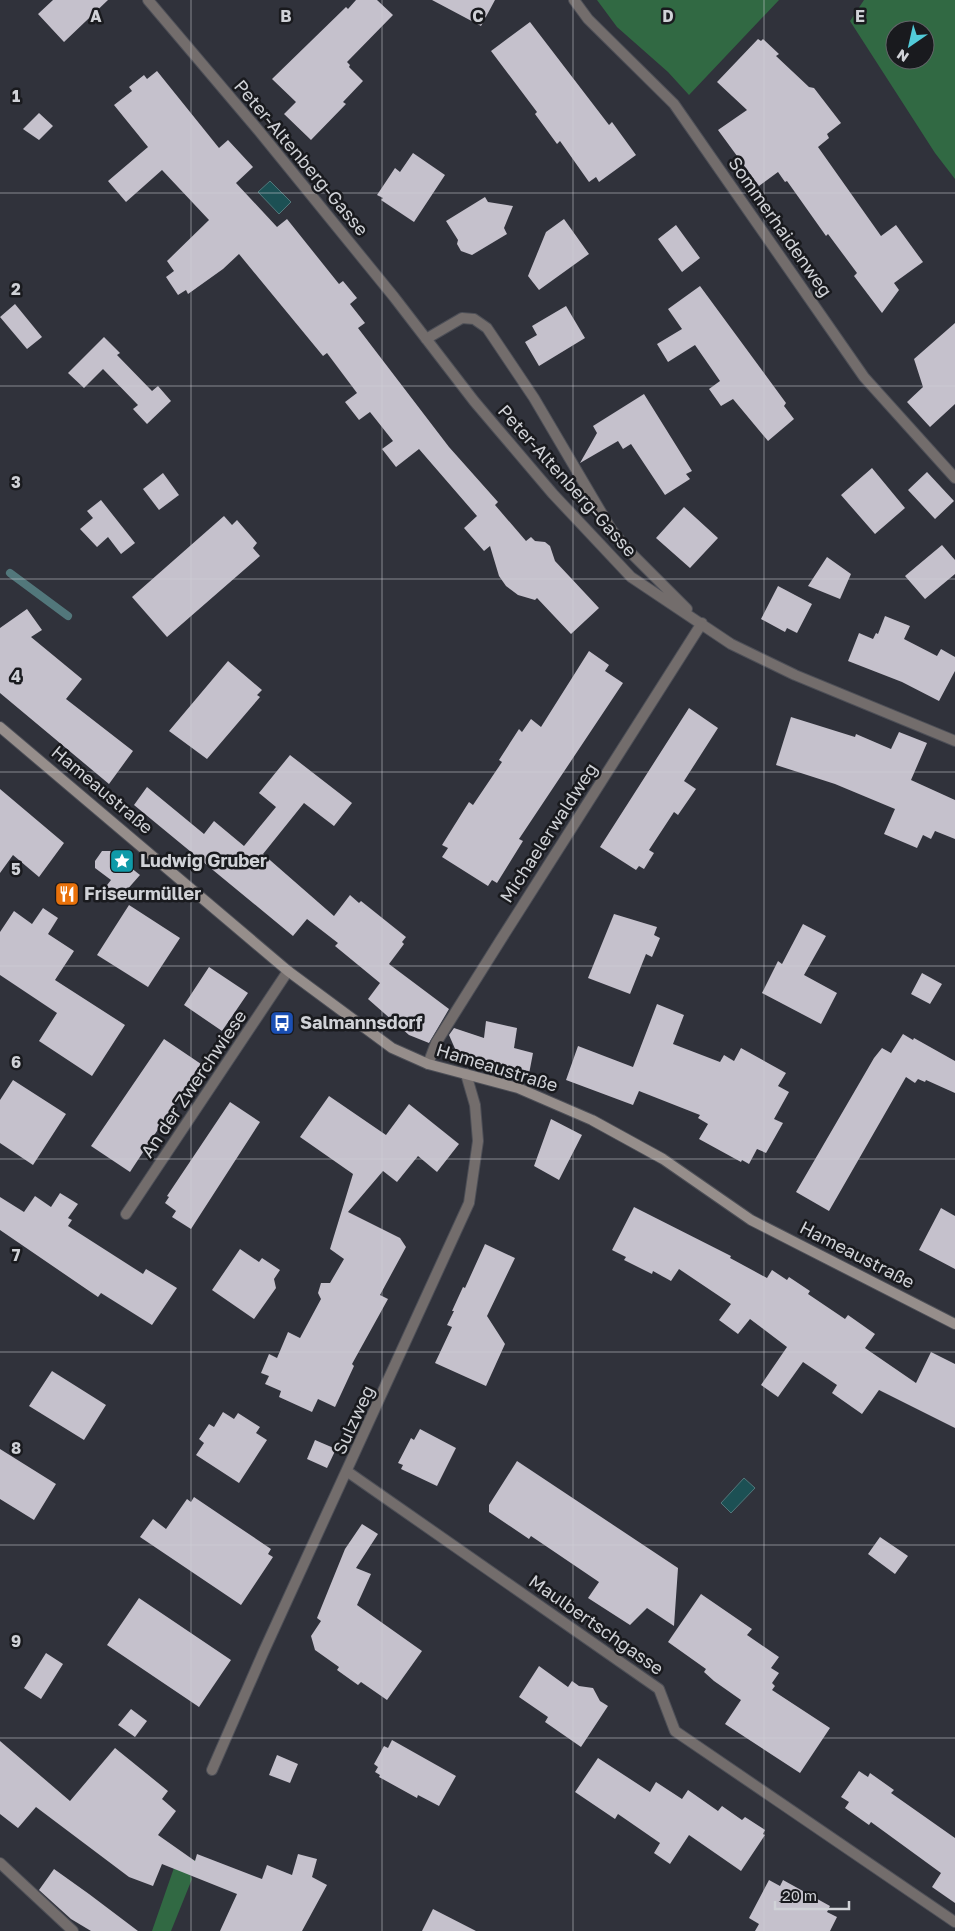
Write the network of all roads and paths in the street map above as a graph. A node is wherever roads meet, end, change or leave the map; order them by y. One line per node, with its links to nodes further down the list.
1 (148, 0): 3 (street, Peter-Altenberg-Gasse)
2 (574, 0): 4 (street, Sommerhaidenweg)
3 (426, 339): 5 (street, Peter-Altenberg-Gasse); 5 (street, Peter-Altenberg-Gasse)
4 (955, 478)
5 (702, 623): 7 (street, Peter-Altenberg-Gasse); 9 (street, Michaelerwaldweg)
6 (0, 727): 8 (main road, Hameaustraße)
7 (955, 741)
8 (288, 971): 9 (main road, Hameaustraße); 11 (street, An der Zwerchwiese)
9 (428, 1064): 10 (main road, Hameaustraße)
10 (466, 1074): 12 (main road, Hameaustraße); 13 (street, Sulzweg)
11 (126, 1214)
12 (955, 1324)
13 (348, 1472): 14 (street, Sulzweg); 16 (street, Maulbertschgasse)
14 (212, 1770)
15 (0, 1862): 17 (street)
16 (955, 1922)
17 (73, 1931)

